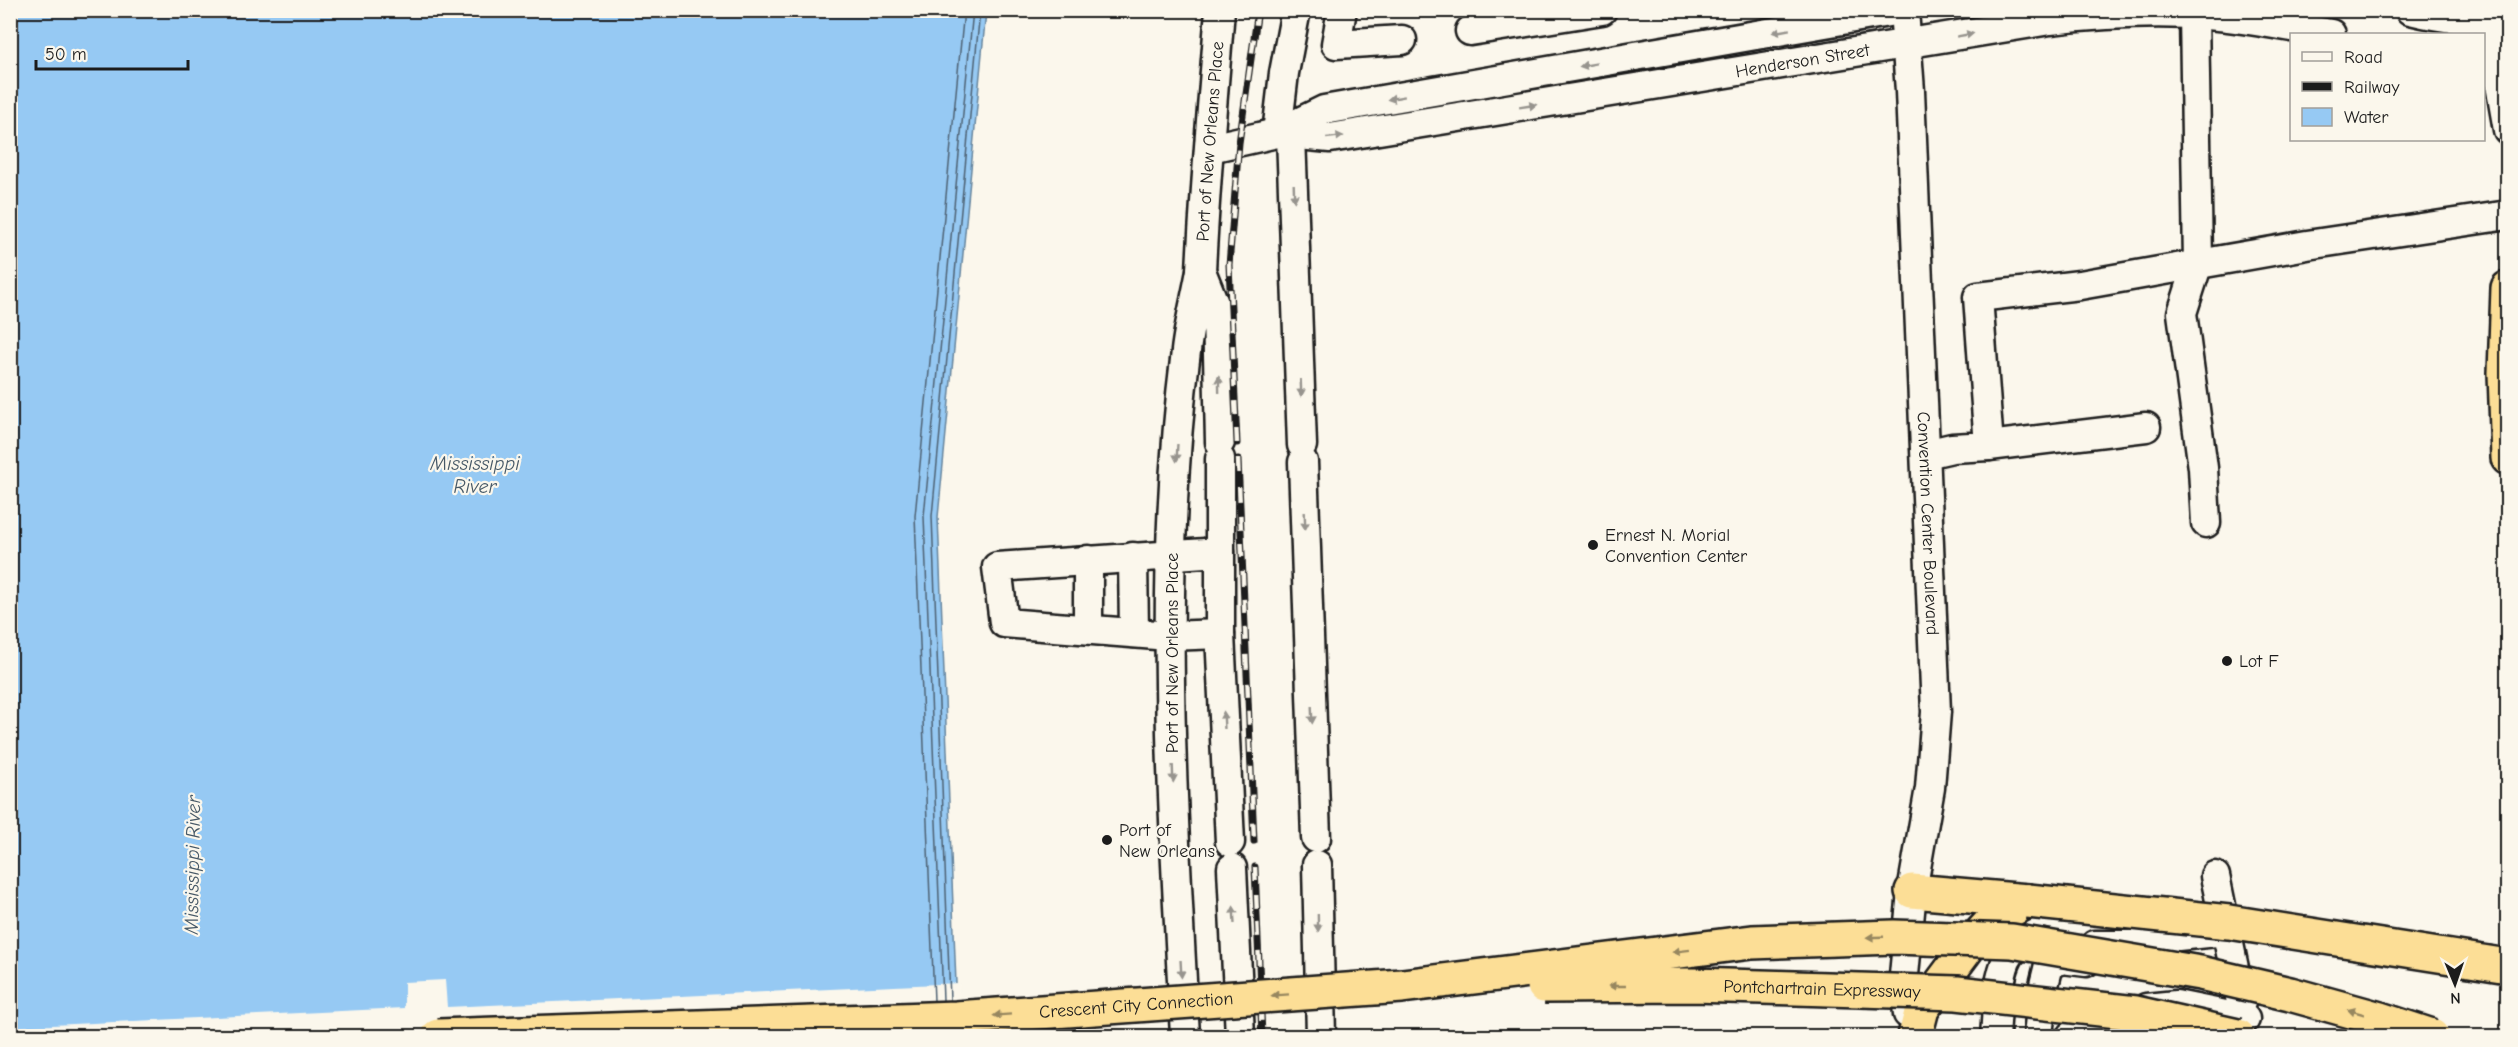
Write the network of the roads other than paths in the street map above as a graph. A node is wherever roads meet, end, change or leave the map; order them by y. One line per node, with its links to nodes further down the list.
1 (1220, 10): 18 (street, Port of New Orleans Place)
2 (1296, 10): 17 (street)
3 (1342, 10): 11 (street)
4 (1602, 10): 9 (street)
5 (1902, 10): 12 (street, Convention Center Boulevard); 14 (street, Henderson Street, one-way to 14)
6 (2409, 10): 8 (street)
7 (2194, 14): 10 (street, Henderson Street); 12 (street, Henderson Street, one-way to 7); 20 (street)
8 (2494, 15): 13 (street)
9 (1470, 31)
10 (2326, 33)
11 (1402, 40)
12 (1907, 45): 15 (street, Henderson Street, one-way to 12); 25 (street, Convention Center Boulevard)
13 (2496, 65): 16 (street)
14 (1457, 88): 15 (street); 17 (street, Henderson Street, one-way to 17)
15 (1462, 117): 17 (street, Henderson Street, one-way to 15)
16 (2508, 130)
17 (1284, 134): 18 (street, Henderson Street); 48 (street, one-way to 48)
18 (1210, 148): 21 (street, Port of New Orleans Place)
19 (2508, 215): 20 (street)
20 (2199, 263): 24 (street); 27 (street)
21 (1201, 271): 28 (street, Port of New Orleans Place, one-way to 21); 29 (street, Port of New Orleans Place, one-way to 29)
22 (2508, 288): 26 (highway)
23 (2146, 427): 24 (street)
24 (1989, 446): 25 (street)
25 (1926, 454): 37 (street, Convention Center Boulevard)
26 (2508, 458)
27 (2206, 523)
28 (1220, 552): 29 (street); 34 (street, Port of New Orleans Place)
29 (1172, 555): 30 (street); 35 (street, Port of New Orleans Place)
30 (1133, 557): 31 (street); 33 (street)
31 (1088, 560): 32 (street); 32 (street)
32 (1088, 629): 33 (street)
33 (1134, 633): 35 (street)
34 (1220, 634): 35 (street); 47 (street, Port of New Orleans Place, one-way to 34)
35 (1169, 636): 46 (street, Port of New Orleans Place, one-way to 46)
36 (2216, 876): 39 (street)
37 (1912, 891): 38 (highway); 49 (street, Convention Center Boulevard)
38 (2028, 901): 41 (highway, bridge); 49 (highway)
39 (2226, 931): 40 (street); 44 (street)
40 (2149, 939): 50 (street); 51 (street)
41 (2508, 966)
42 (1402, 986): 44 (highway, Pontchartrain Expressway, one-way to 42, bridge); 45 (highway, Crescent City Connection, one-way to 45, bridge); 55 (highway, one-way to 42, bridge)
43 (2041, 1008): 44 (street); 44 (street); 52 (street)
44 (2243, 1021)
45 (438, 1036)
46 (1185, 1036)
47 (1240, 1036)
48 (1321, 1036)
49 (1913, 1036)
50 (1980, 1036)
51 (1995, 1036)
52 (2037, 1036)
53 (2071, 1036): 54 (street)
54 (2118, 1036)
55 (2432, 1036)

